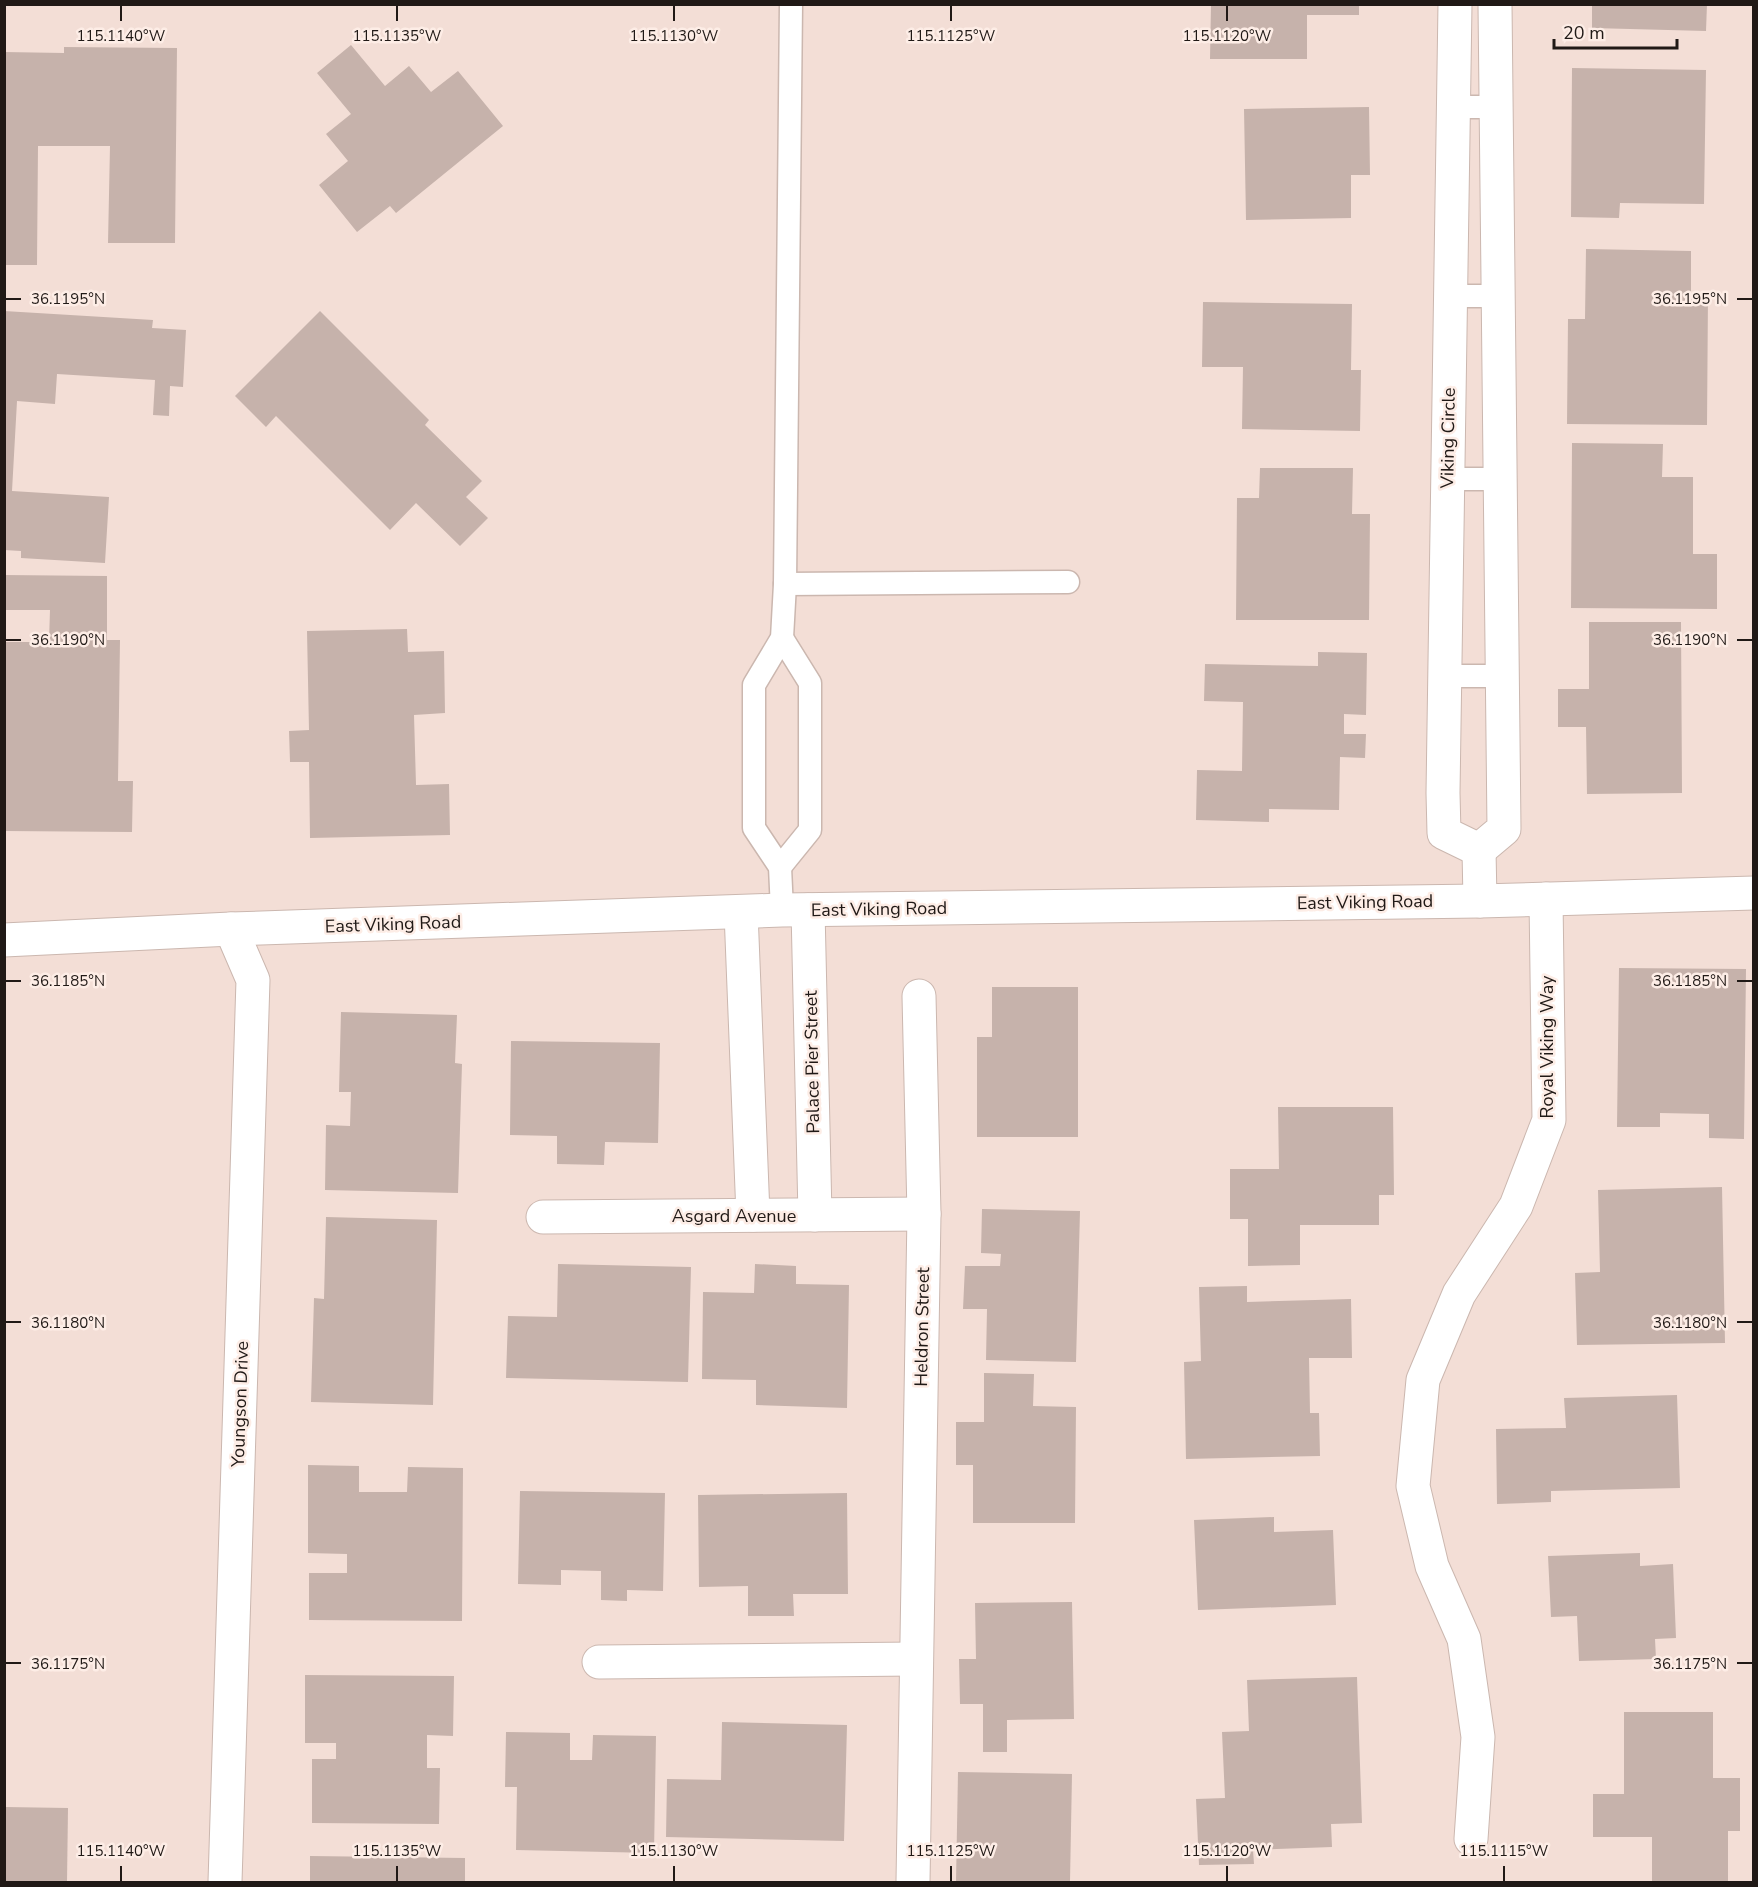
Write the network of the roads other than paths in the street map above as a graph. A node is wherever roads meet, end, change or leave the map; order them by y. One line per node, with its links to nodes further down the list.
1 (791, 4): 11 (lane)
2 (1455, 4): 4 (street, Viking Circle)
3 (1495, 4): 5 (street)
4 (1453, 107): 5 (lane); 6 (street, Viking Circle)
5 (1496, 107): 7 (street)
6 (1450, 296): 7 (lane); 8 (street, Viking Circle)
7 (1498, 296): 9 (street)
8 (1448, 478): 9 (lane); 13 (street, Viking Circle)
9 (1500, 479): 14 (street)
10 (1068, 582): 11 (lane)
11 (785, 584): 12 (lane)
12 (782, 638): 16 (lane); 16 (lane)
13 (1445, 676): 14 (lane); 15 (street, Viking Circle)
14 (1502, 676): 15 (street)
15 (1479, 850): 19 (street)
16 (780, 867): 20 (lane)
17 (1754, 893): 18 (street, East Viking Road)
18 (1546, 899): 19 (street, East Viking Road); 31 (street, Royal Viking Way)
19 (1480, 901): 20 (street, East Viking Road)
20 (795, 910): 21 (street, East Viking Road); 27 (street, Palace Pier Street)
21 (741, 912): 22 (street, East Viking Road); 26 (street)
22 (231, 929): 23 (street, East Viking Road); 32 (street, Youngson Drive)
23 (4, 940)
24 (919, 996): 25 (street, Heldron Street)
25 (924, 1214): 27 (street, Asgard Avenue); 29 (street, Heldron Street)
26 (753, 1215): 27 (street, Asgard Avenue); 28 (street, Asgard Avenue)
27 (815, 1215)
28 (543, 1217)
29 (916, 1659): 30 (street); 33 (street, Heldron Street)
30 (599, 1662)
31 (1471, 1839)
32 (225, 1882)
33 (913, 1882)

